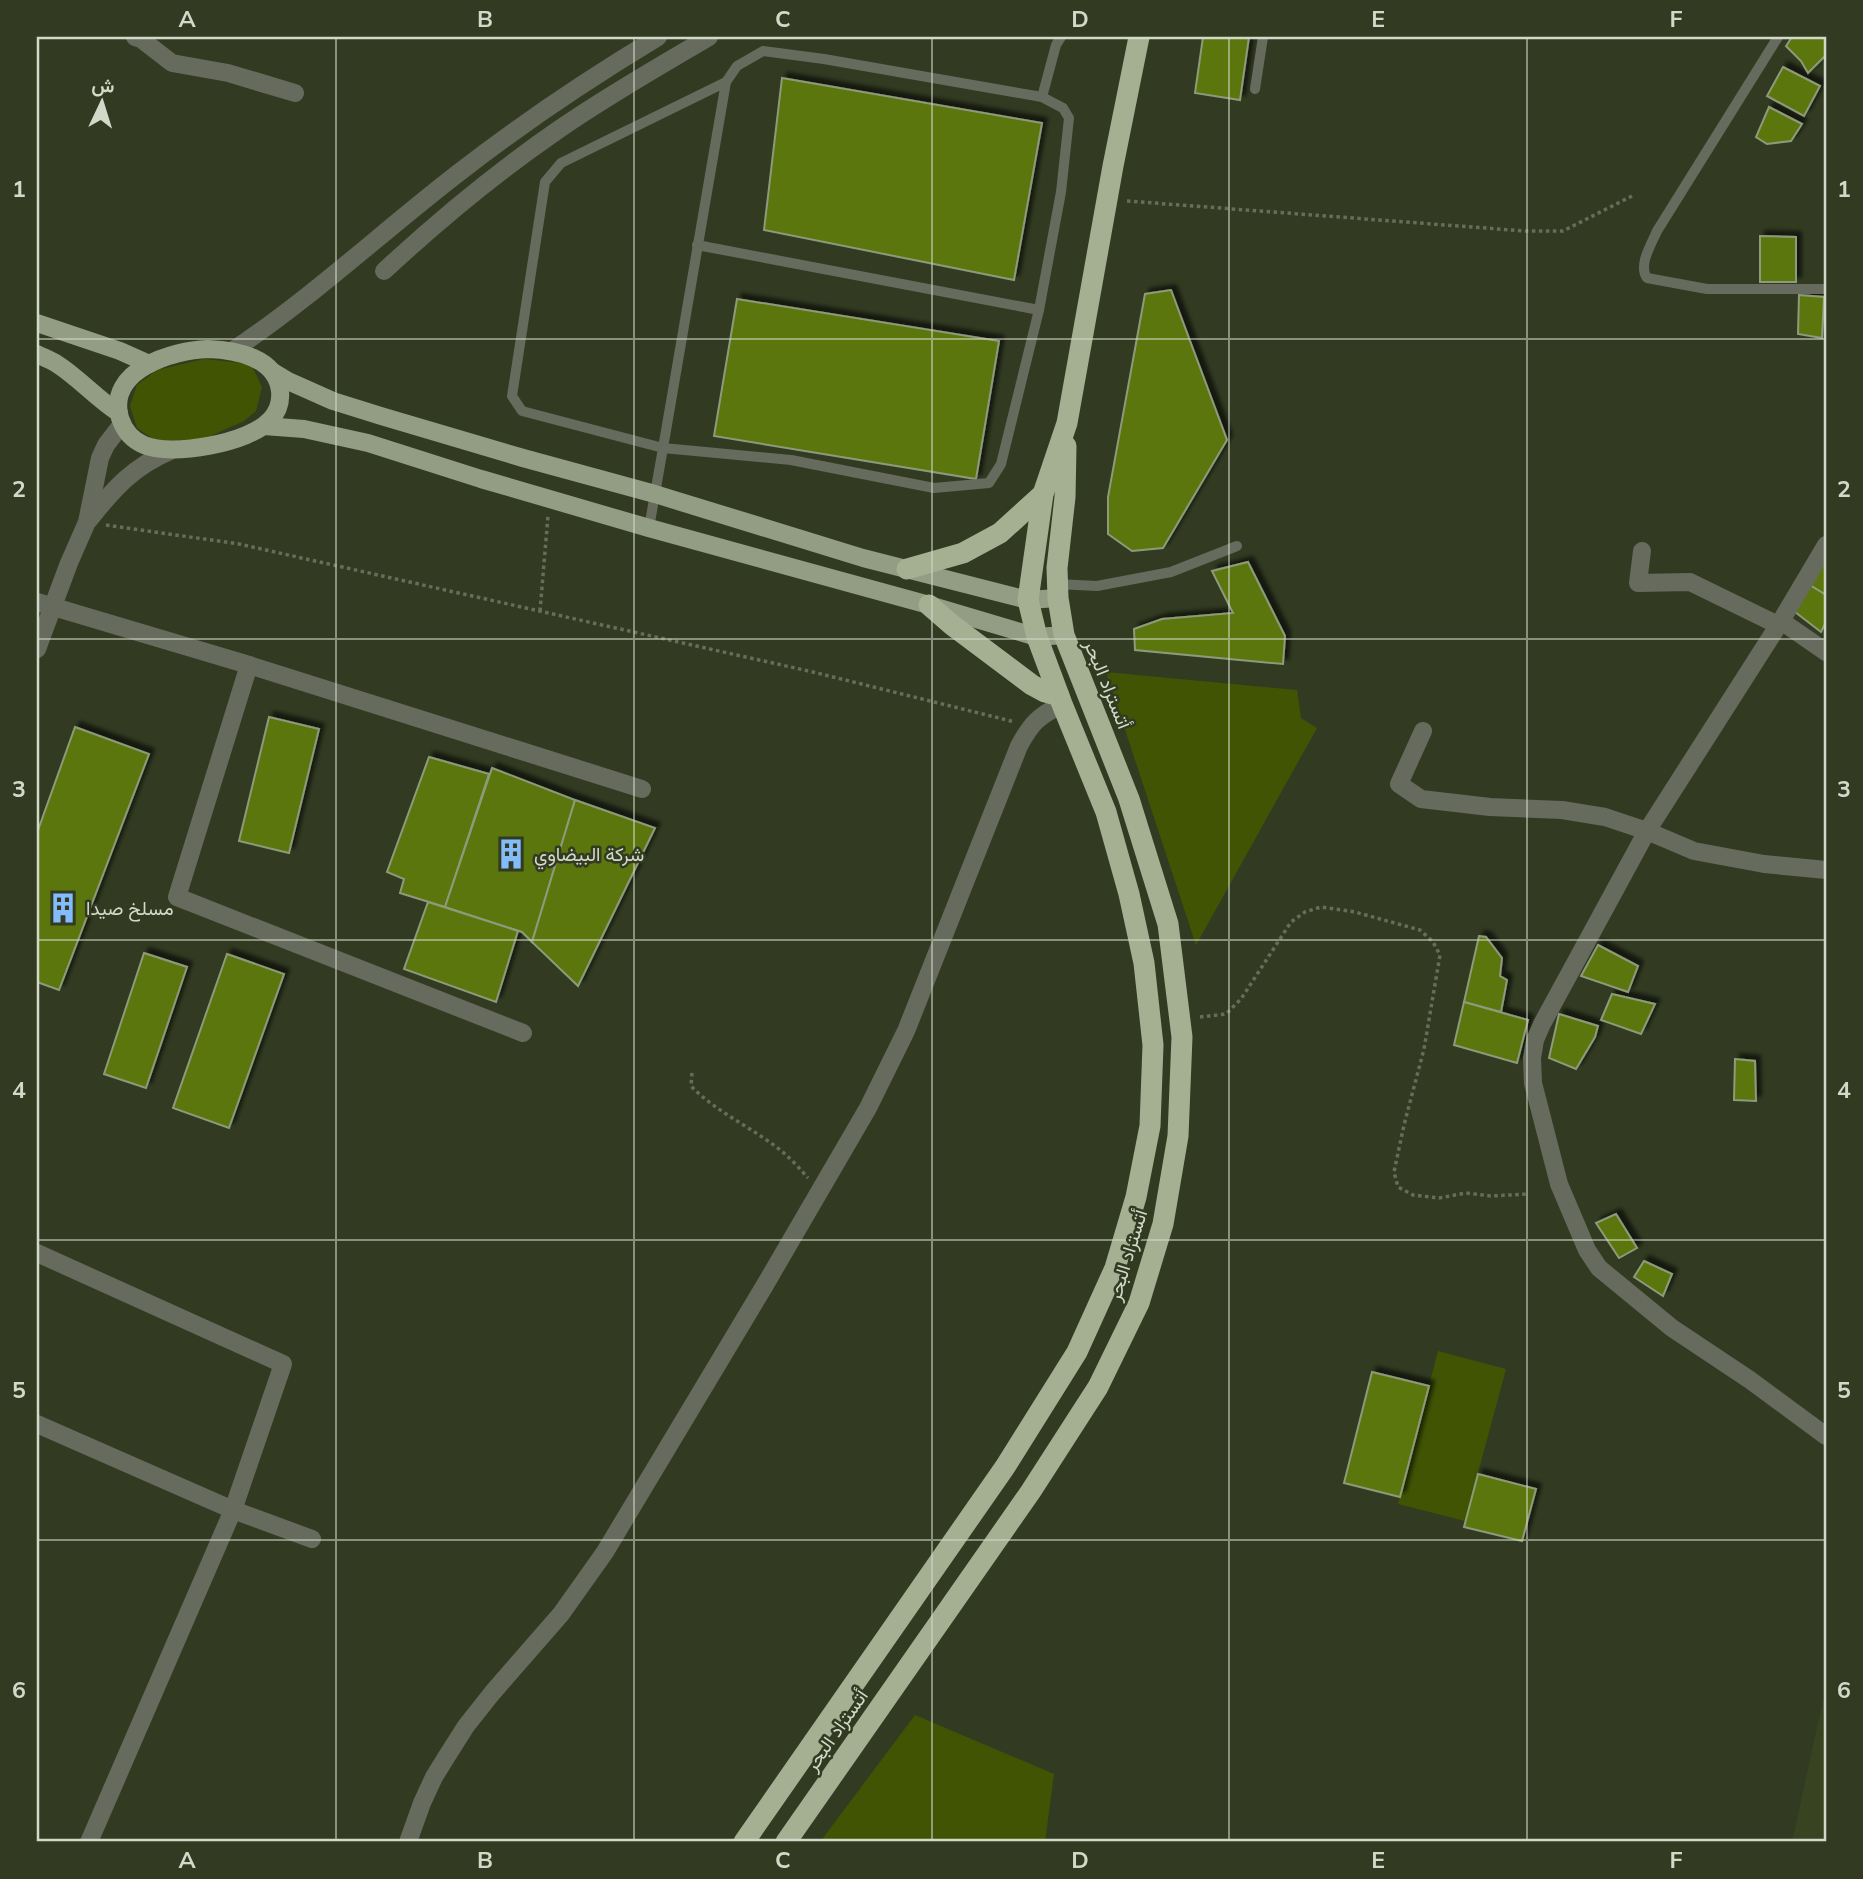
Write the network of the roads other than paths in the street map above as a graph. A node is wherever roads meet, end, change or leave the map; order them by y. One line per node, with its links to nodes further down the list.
1 (140, 37): 10 (street)
2 (658, 37): 17 (street)
3 (709, 37): 13 (street)
4 (1061, 37): 11 (lane)
5 (1139, 37): 22 (highway)
6 (1264, 37): 9 (lane)
7 (1777, 37): 14 (lane)
8 (726, 82): 11 (lane); 12 (lane); 24 (lane)
9 (1255, 89)
10 (295, 93)
11 (1042, 97): 15 (lane)
12 (697, 245): 15 (lane); 24 (lane)
13 (384, 271)
14 (1826, 289)
15 (1039, 310): 24 (lane)
16 (37, 323): 19 (main road)
17 (232, 351): 19 (main road); 20 (main road)
18 (37, 354): 21 (main road)
19 (149, 363): 21 (main road)
20 (273, 372): 23 (main road); 26 (main road)
21 (121, 418): 25 (main road); 28 (street)
22 (1067, 423): 27 (highway); 34 (highway, أتستراد البحر)
23 (264, 426): 25 (main road); 29 (main road)
24 (663, 448): 26 (lane)
25 (172, 450): 28 (street)
26 (655, 494): 29 (lane); 33 (main road)
27 (1043, 495): 33 (highway); 35 (highway)
28 (87, 522): 36 (street)
29 (649, 528): 37 (main road)
30 (1826, 545): 38 (street)
31 (1237, 546): 34 (lane)
32 (1642, 551): 38 (street)
33 (907, 569): 35 (main road)
34 (1058, 591): 35 (main road); 39 (highway, أتستراد البحر)
35 (1028, 600): 40 (highway, أتستراد البحر)
36 (45, 604): 41 (street); 43 (street)
37 (929, 605): 40 (main road); 44 (highway)
38 (1779, 623): 42 (street); 47 (street)
39 (1064, 635): 40 (main road); 58 (highway, أتستراد البحر)
40 (1037, 637): 44 (highway, أتستراد البحر)
41 (37, 649)
42 (1826, 652)
43 (249, 665): 46 (street); 49 (street)
44 (1060, 700): 56 (street); 57 (highway, أتستراد البحر)
45 (1423, 731): 47 (street)
46 (642, 789)
47 (1647, 831): 48 (street); 52 (street)
48 (1826, 870)
49 (523, 1032)
50 (37, 1253): 53 (street)
51 (37, 1424): 53 (street)
52 (1826, 1436)
53 (233, 1510): 54 (street); 55 (street)
54 (312, 1539)
55 (89, 1842)
56 (408, 1842)
57 (744, 1842)
58 (786, 1842)

